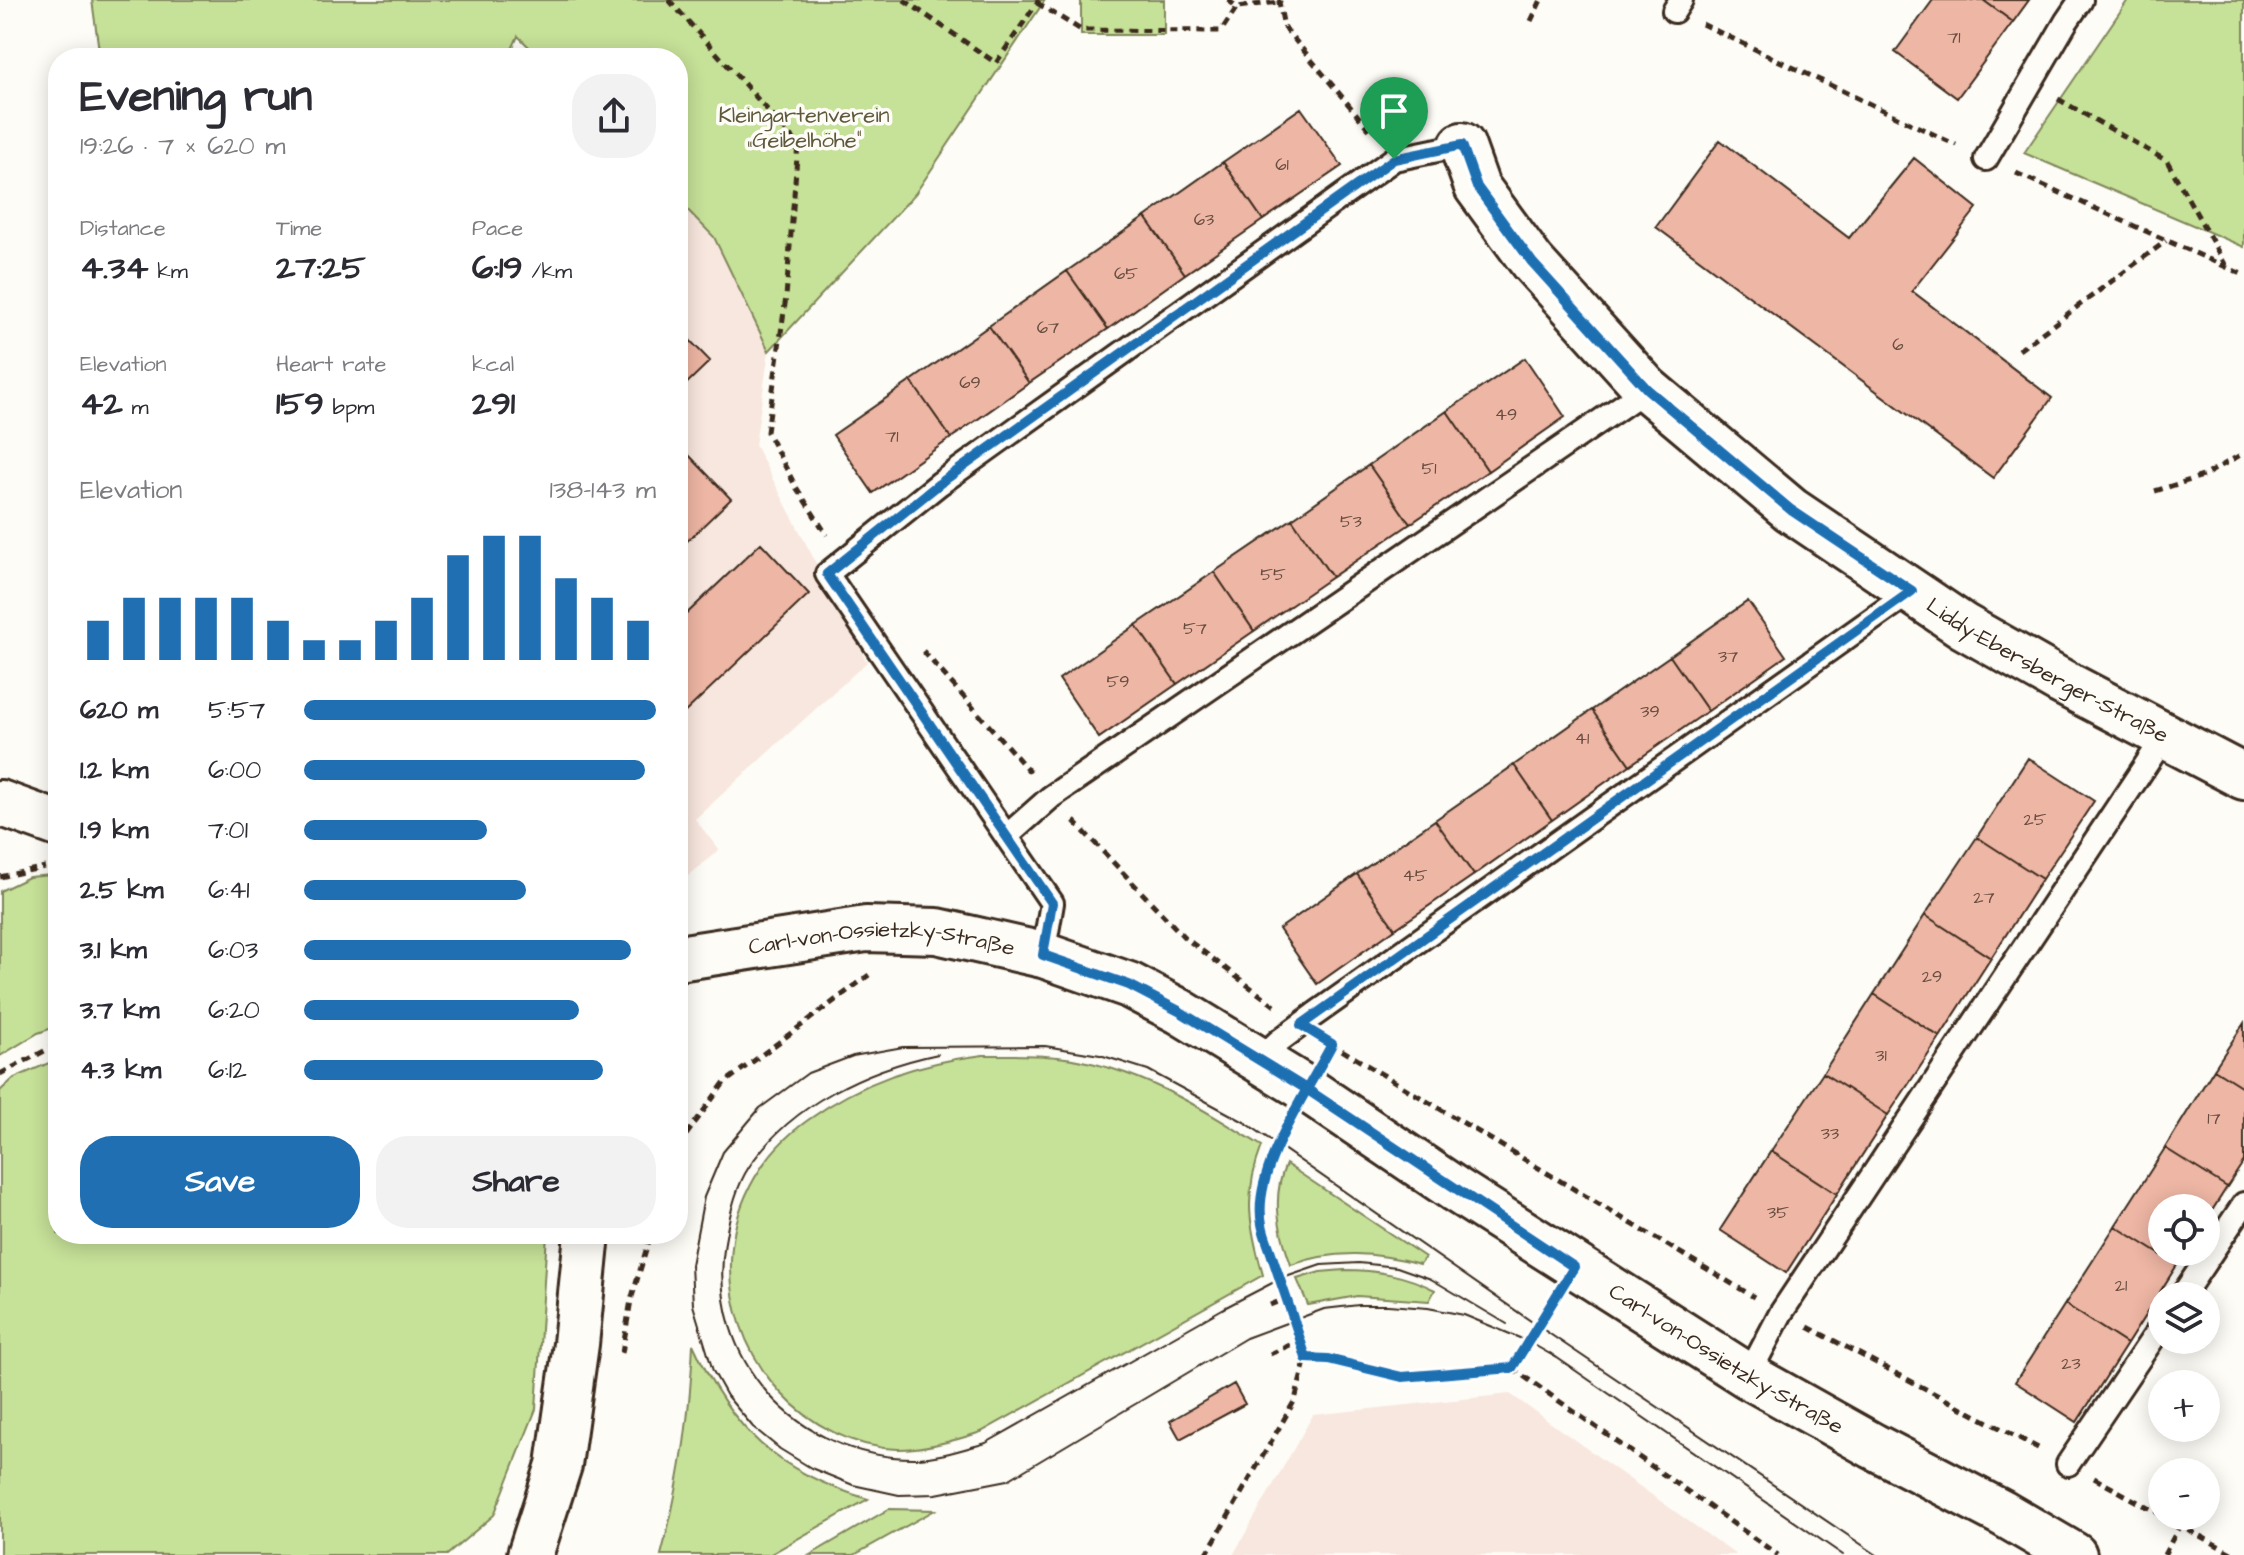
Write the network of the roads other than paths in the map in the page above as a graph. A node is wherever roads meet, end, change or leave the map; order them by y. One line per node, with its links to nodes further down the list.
1 (2081, 0): 3 (lane)
2 (1462, 145): 4 (street, Liddy-Ebersberger-Straße); 10 (lane)
3 (1986, 159)
4 (1647, 389): 5 (street, Liddy-Ebersberger-Straße); 10 (lane)
5 (1912, 591): 6 (street, Liddy-Ebersberger-Straße); 13 (lane)
6 (2165, 736): 7 (street, Liddy-Ebersberger-Straße); 18 (lane)
7 (2244, 777)
8 (0, 803): 9 (street)
9 (48, 820)
10 (1007, 836): 11 (lane)
11 (1043, 955): 12 (street, Carl-von-Ossietzky-Straße); 13 (street, Carl-von-Ossietzky-Straße)
12 (688, 956)
13 (1259, 1060): 18 (street, Carl-von-Ossietzky-Straße)
14 (2244, 1204): 16 (lane)
15 (586, 1244): 20 (street)
16 (2191, 1282)
17 (2148, 1346): 19 (lane)
18 (1748, 1376): 21 (street, Carl-von-Ossietzky-Straße)
19 (2068, 1464)
20 (530, 1555)
21 (2074, 1555)

